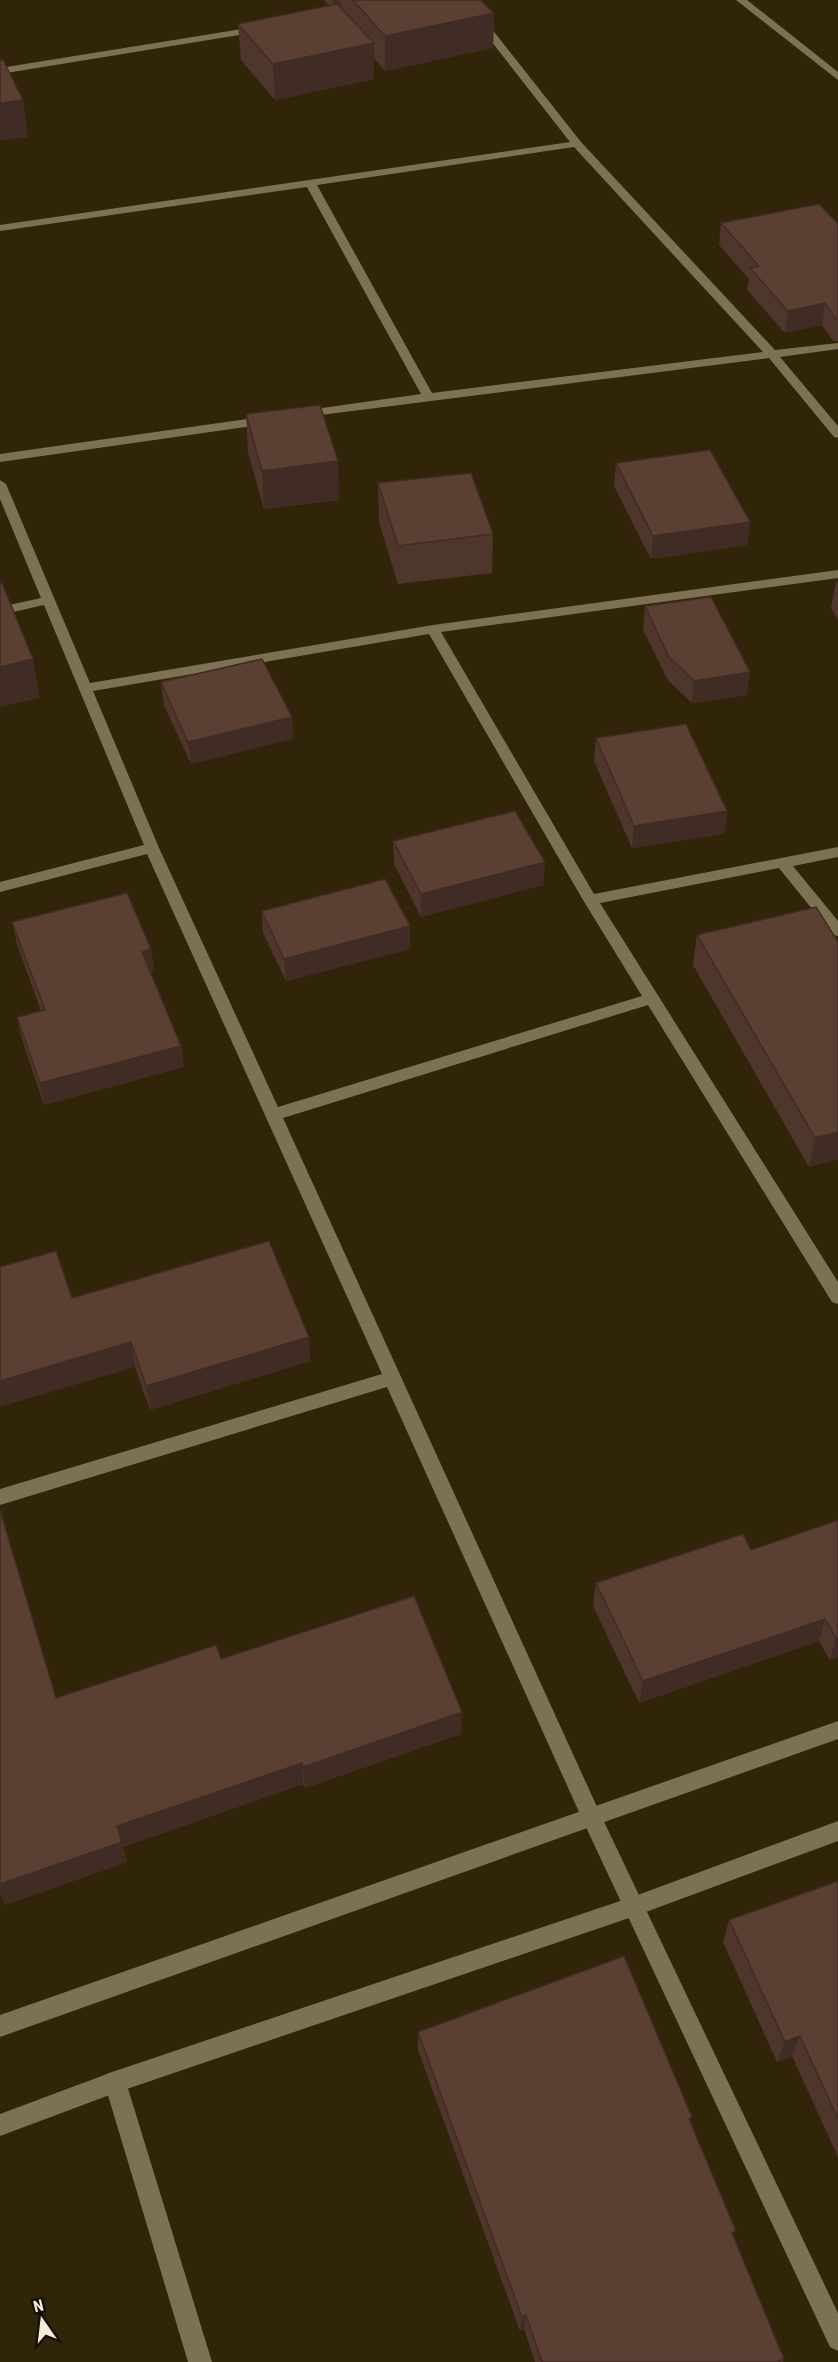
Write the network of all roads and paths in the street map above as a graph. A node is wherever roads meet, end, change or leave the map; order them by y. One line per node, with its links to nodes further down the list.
1 (464, 0): 6 (street)
2 (741, 0): 5 (street)
3 (273, 27): 4 (street)
4 (0, 71)
5 (838, 78)
6 (577, 144): 7 (street); 10 (street)
7 (312, 184): 8 (street); 11 (street)
8 (0, 228)
9 (838, 346): 10 (street)
10 (771, 353): 11 (street); 12 (street)
11 (428, 397): 13 (street)
12 (838, 434)
13 (0, 458)
14 (0, 484): 16 (street)
15 (838, 574): 18 (street)
16 (49, 600): 17 (street); 19 (street)
17 (0, 611)
18 (434, 629): 19 (street); 24 (street)
19 (85, 688): 20 (street)
20 (152, 848): 23 (street); 27 (street)
21 (838, 852): 22 (street)
22 (782, 862): 24 (street); 25 (street)
23 (0, 887)
24 (590, 900): 26 (street)
25 (838, 931)
26 (651, 999): 27 (street); 28 (street)
27 (272, 1115): 29 (street)
28 (838, 1297)
29 (392, 1378): 30 (street); 32 (street)
30 (0, 1497)
31 (838, 1730): 32 (street)
32 (591, 1816): 34 (street); 35 (street)
33 (838, 1831): 34 (street)
34 (635, 1906): 36 (street); 38 (street)
35 (0, 2026)
36 (115, 2082): 37 (street); 39 (street)
37 (0, 2125)
38 (838, 2339)
39 (200, 2362)

